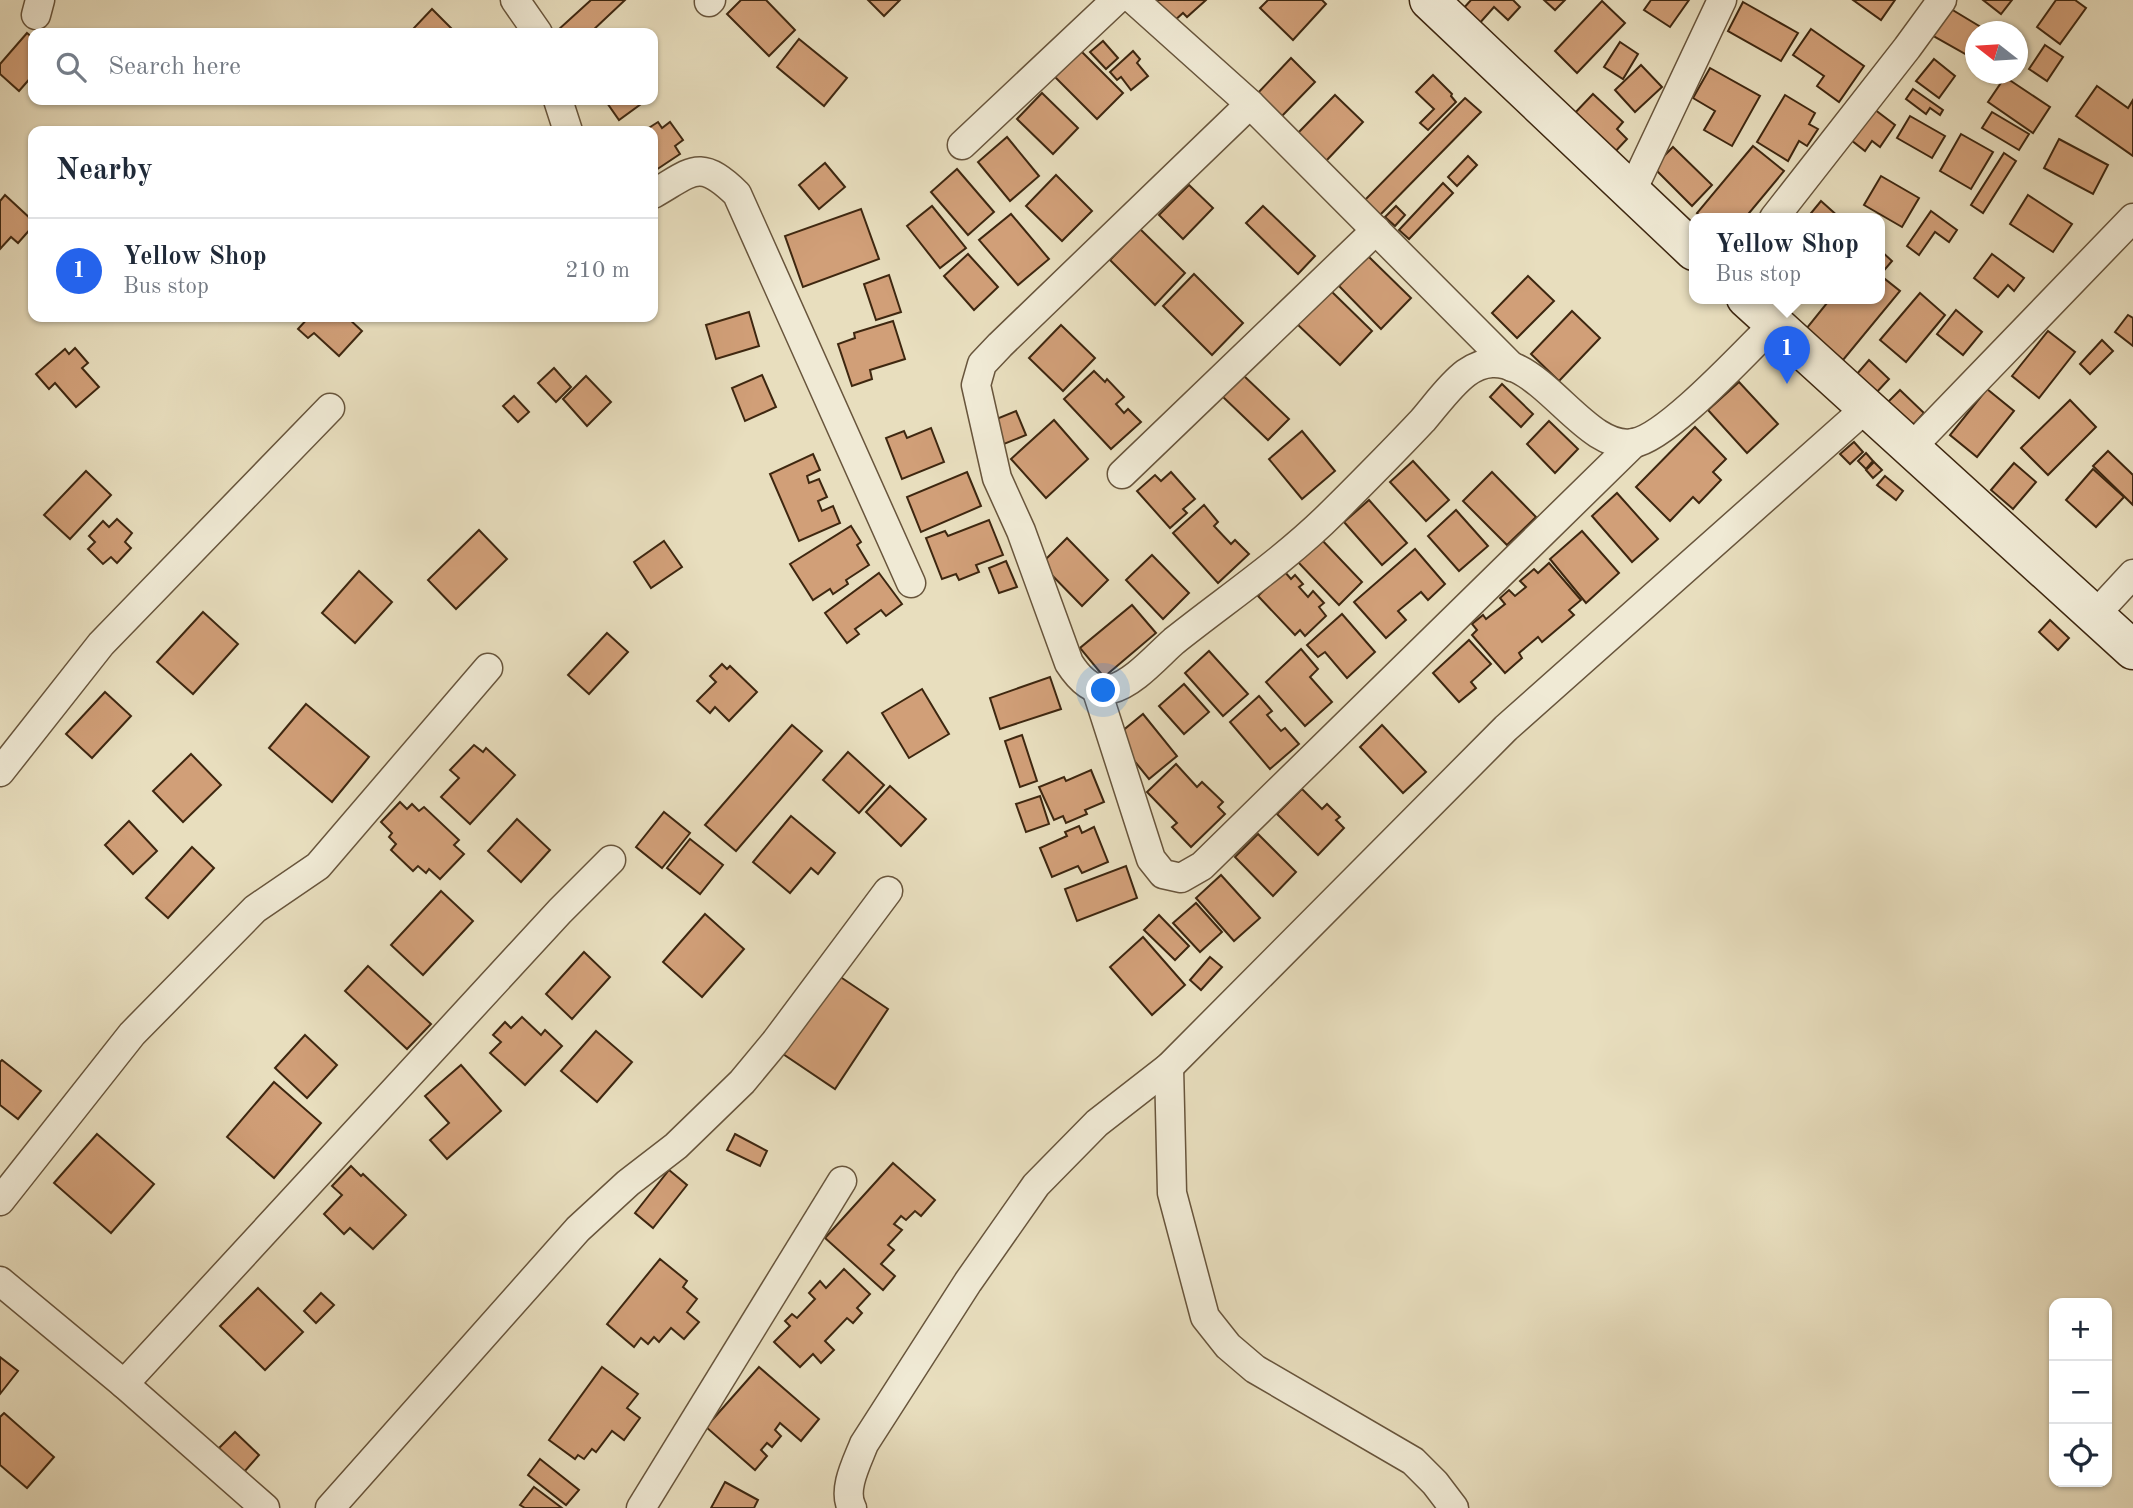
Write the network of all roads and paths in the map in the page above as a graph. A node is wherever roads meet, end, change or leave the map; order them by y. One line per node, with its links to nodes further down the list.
1 (515, 0): 7 (street)
2 (1116, 0): 11 (street)
3 (1134, 0): 8 (street)
4 (1429, 0): 13 (street)
5 (1722, 0): 13 (street)
6 (1942, 0): 14 (street)
7 (535, 28)
8 (1250, 104): 16 (street); 31 (street)
9 (560, 105): 10 (street)
10 (566, 126)
11 (962, 145)
12 (658, 191): 27 (street)
13 (1631, 193): 17 (street)
14 (1778, 213)
15 (2133, 218): 24 (street)
16 (1376, 230): 20 (street); 25 (street)
17 (1689, 245)
18 (1752, 304): 19 (street)
19 (1774, 324): 22 (street); 23 (street)
20 (1512, 367): 23 (street); 31 (street)
21 (330, 408): 32 (street)
22 (1866, 408): 24 (street); 35 (street)
23 (1634, 443): 31 (street)
24 (1910, 449): 28 (street)
25 (1122, 474)
26 (2133, 574): 28 (street)
27 (911, 583)
28 (2095, 615): 29 (street)
29 (2133, 650)
30 (488, 668): 37 (street)
31 (1096, 688)
32 (0, 772)
33 (611, 860): 39 (street)
34 (888, 891): 41 (street)
35 (1169, 1067): 43 (street); 44 (street)
36 (842, 1181): 42 (street)
37 (0, 1201)
38 (0, 1282): 39 (street)
39 (124, 1384): 40 (street)
40 (265, 1508)
41 (330, 1508)
42 (641, 1508)
43 (852, 1508)
44 (1454, 1508)

